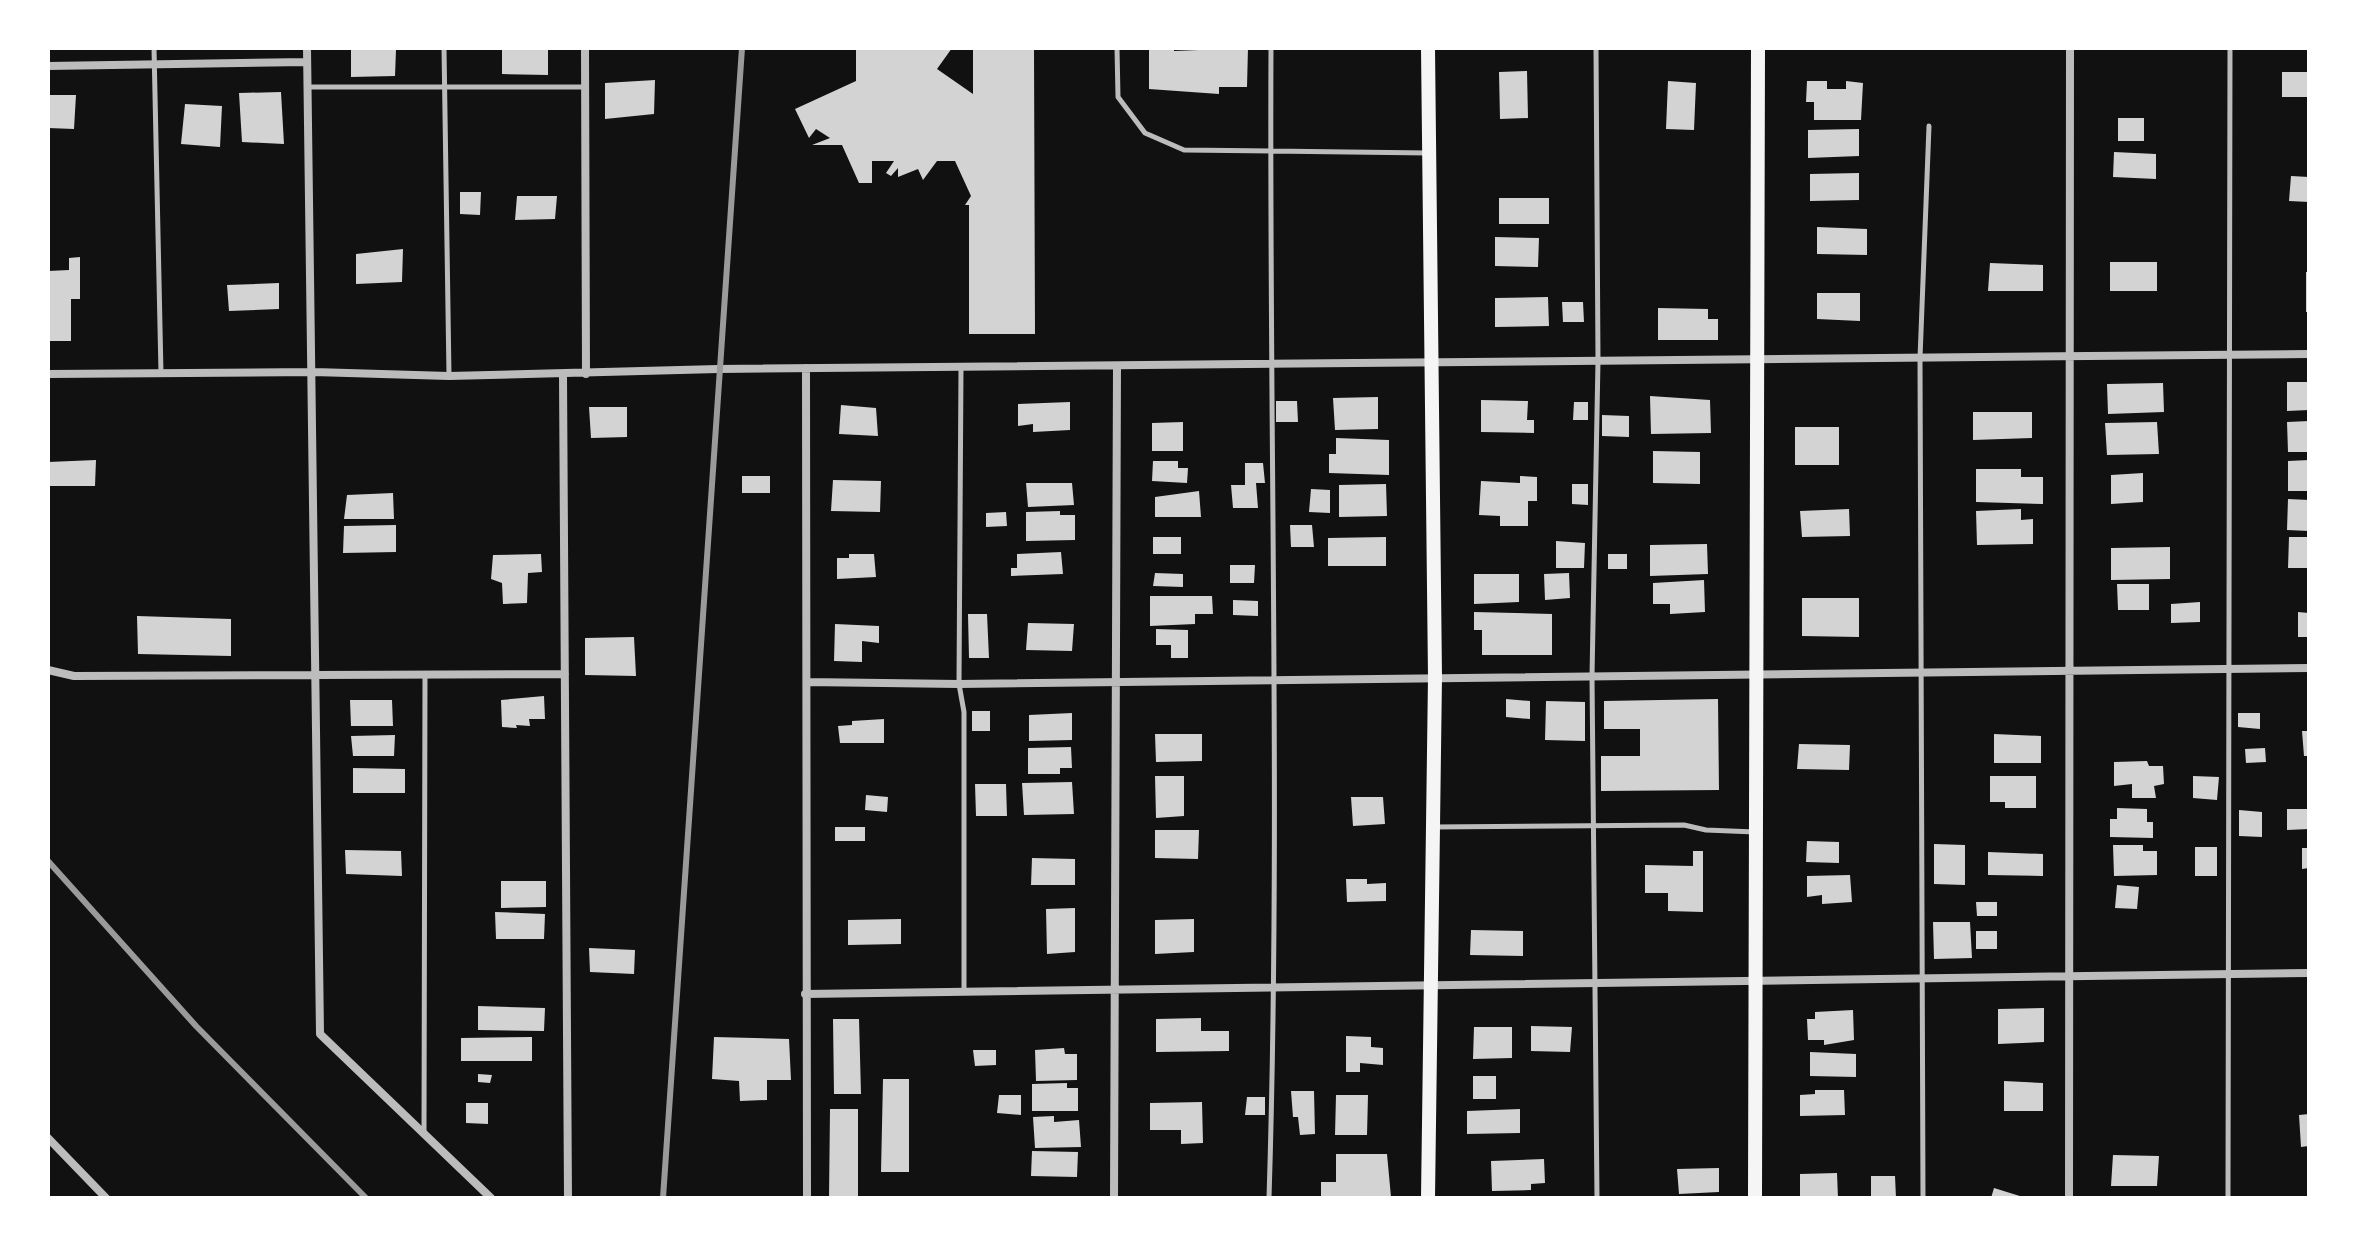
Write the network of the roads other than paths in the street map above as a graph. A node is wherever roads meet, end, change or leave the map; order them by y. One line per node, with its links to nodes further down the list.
1 (154, 48): 13 (lane)
2 (307, 48): 12 (street)
3 (444, 48): 15 (lane)
4 (585, 48): 17 (street)
5 (1117, 48): 19 (lane)
6 (1271, 48): 19 (lane)
7 (1428, 48): 20 (main road)
8 (1596, 48): 26 (lane)
9 (1758, 48): 25 (main road)
10 (2070, 48): 23 (street)
11 (2230, 48): 22 (lane)
12 (307, 62): 13 (street); 16 (street)
13 (155, 64): 14 (street); 33 (lane)
14 (48, 66)
15 (444, 85): 16 (lane); 17 (lane); 37 (lane)
16 (307, 87): 32 (street)
17 (585, 87): 35 (street)
18 (1929, 126): 24 (lane)
19 (1270, 150): 20 (lane); 28 (lane)
20 (1429, 153): 27 (main road)
21 (2309, 354): 22 (street)
22 (2229, 355): 23 (street); 39 (lane)
23 (2069, 357): 24 (street); 41 (street)
24 (1920, 358): 25 (street); 42 (lane)
25 (1759, 360): 26 (street); 46 (main road)
26 (1598, 361): 27 (street); 47 (lane)
27 (1431, 363): 28 (street); 48 (main road)
28 (1269, 364): 29 (street); 49 (lane)
29 (1117, 366): 30 (street); 50 (street)
30 (961, 367): 31 (street); 52 (lane)
31 (806, 368): 35 (street); 51 (street)
32 (314, 372): 33 (street); 37 (street); 43 (street)
33 (161, 373): 34 (street)
34 (48, 374)
35 (586, 374): 36 (street)
36 (563, 375): 37 (street); 45 (street)
37 (449, 376)
38 (2309, 668): 39 (street)
39 (2227, 669): 41 (street); 57 (lane)
40 (48, 670): 43 (street)
41 (2069, 670): 42 (street); 58 (street)
42 (1920, 672): 46 (street); 59 (lane)
43 (314, 674): 44 (street); 67 (street)
44 (425, 674): 45 (street); 67 (lane)
45 (565, 674): 71 (street)
46 (1755, 675): 47 (street); 55 (main road)
47 (1592, 676): 48 (street); 53 (lane)
48 (1435, 677): 49 (street); 54 (main road)
49 (1273, 679): 50 (street); 63 (lane)
50 (1116, 680): 52 (street); 64 (street)
51 (807, 682): 52 (street); 66 (street)
52 (959, 684): 65 (lane)
53 (1594, 825): 54 (lane); 55 (lane); 61 (lane)
54 (1432, 827): 62 (main road)
55 (1755, 832): 60 (main road)
56 (2309, 973): 57 (street)
57 (2230, 974): 58 (street); 80 (lane)
58 (2069, 976): 59 (street); 79 (street)
59 (1922, 978): 60 (street); 78 (lane)
60 (1756, 980): 61 (street); 77 (main road)
61 (1597, 983): 62 (street); 76 (lane)
62 (1430, 985): 63 (street); 75 (main road)
63 (1276, 988): 64 (street); 74 (lane)
64 (1115, 990): 65 (street); 73 (street)
65 (964, 992): 66 (street)
66 (805, 994): 72 (street)
67 (424, 1133): 70 (street)
68 (48, 1138): 69 (street)
69 (106, 1198)
70 (491, 1198)
71 (568, 1198)
72 (807, 1198)
73 (1114, 1198)
74 (1269, 1198)
75 (1428, 1198)
76 (1597, 1198)
77 (1755, 1198)
78 (1923, 1198)
79 (2069, 1198)
80 (2228, 1198)

